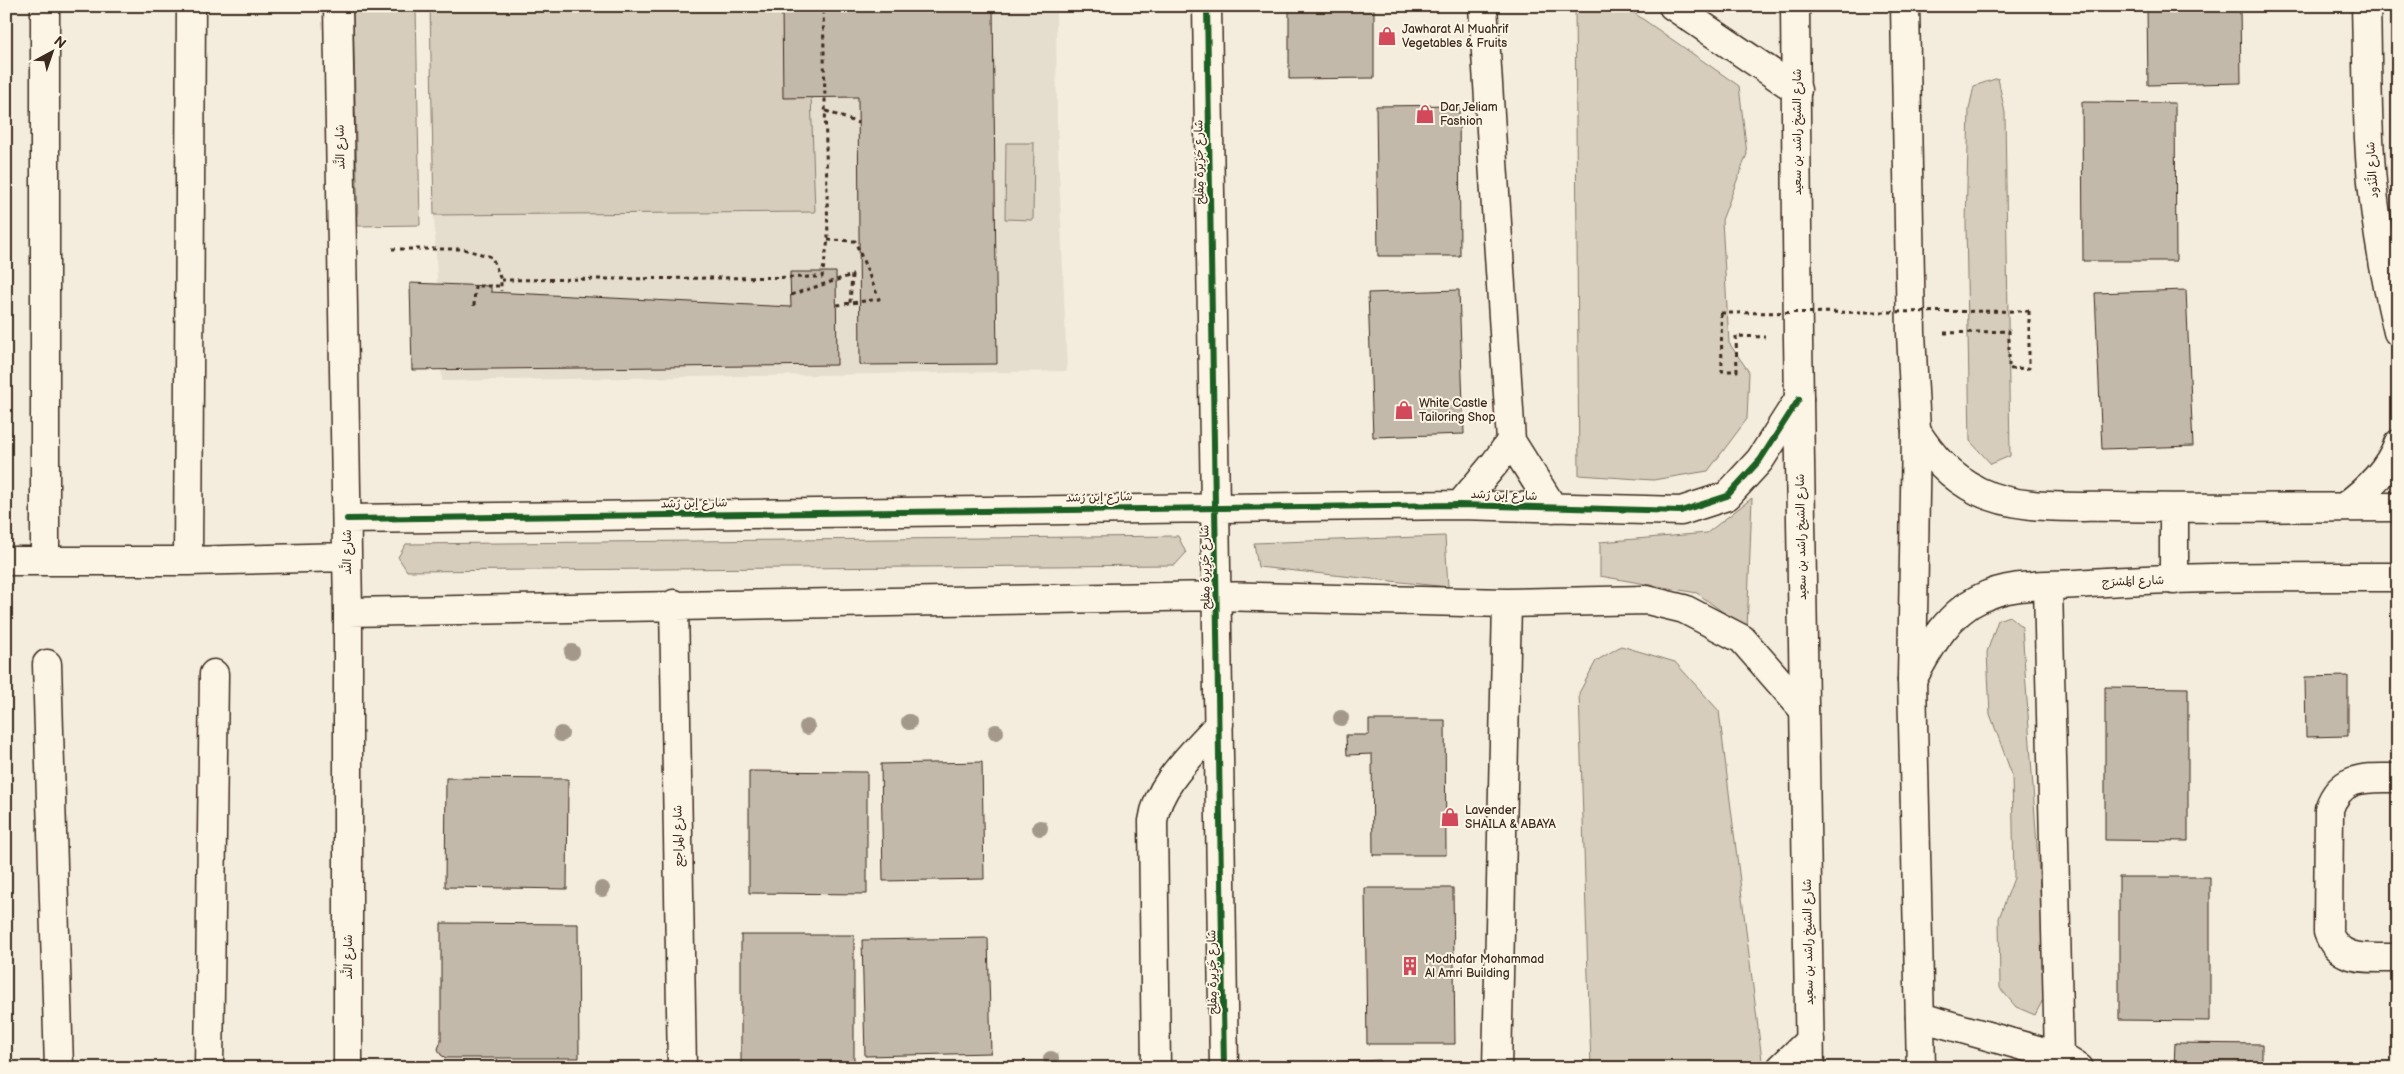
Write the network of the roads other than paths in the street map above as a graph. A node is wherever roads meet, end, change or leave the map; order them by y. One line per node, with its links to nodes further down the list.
1 (45, 6): 24 (street)
2 (191, 6): 25 (street)
3 (338, 6): 22 (street, شارع النَّد)
4 (1207, 6): 17 (street, شارع جَزِيرة مِفلِح)
5 (1484, 6): 14 (street)
6 (1673, 6): 10 (street)
7 (1795, 6): 10 (street, شارع الشيخ راشد بن سعيد)
8 (1905, 6): 13 (street)
9 (2366, 6): 11 (street, شارع النُّدُود)
10 (1797, 90): 12 (street, شارع الشيخ راشد بن سعيد)
11 (2398, 332)
12 (1799, 399): 20 (street, شارع إبن رُشد); 37 (street, شارع الشيخ راشد بن سعيد)
13 (1916, 431): 21 (street); 36 (street)
14 (1510, 440): 16 (street); 20 (street)
15 (2398, 444): 18 (street)
16 (1460, 505): 17 (street, شارع إبن رُشد); 20 (street, شارع إبن رُشد)
17 (1215, 507): 22 (street, شارع إبن رُشد); 30 (street, شارع جَزِيرة مِفلِح)
18 (2344, 507): 19 (street); 21 (street)
19 (2398, 507)
20 (1553, 508)
21 (2174, 508): 28 (street)
22 (347, 519): 23 (street, شارع النَّد)
23 (346, 557): 25 (street); 33 (street, شارع النَّد)
24 (45, 561): 25 (street); 26 (street)
25 (188, 561)
26 (6, 562)
27 (2398, 578): 28 (street, شارع المَسْرَج)
28 (2174, 580): 29 (street, شارع المَسْرَج)
29 (2048, 586): 36 (street, شارع المَسْرَج); 43 (street)
30 (1217, 596): 31 (street); 32 (street); 38 (street, شارع جَزِيرة مِفلِح)
31 (1507, 603): 37 (street); 50 (street)
32 (674, 604): 33 (street); 47 (street, شارع المراجع)
33 (348, 612): 46 (street, شارع النَّد)
34 (47, 664): 44 (street)
35 (214, 674): 45 (street)
36 (1912, 680): 41 (street)
37 (1804, 710): 42 (street, شارع الشيخ راشد بن سعيد)
38 (1219, 724): 48 (street); 49 (street, شارع جَزِيرة مِفلِح)
39 (2398, 778): 40 (street)
40 (2398, 958)
41 (1920, 1017): 43 (street); 53 (street)
42 (1810, 1040): 51 (street); 52 (street, شارع الشيخ راشد بن سعيد)
43 (2069, 1063)
44 (58, 1068)
45 (208, 1068)
46 (348, 1068)
47 (682, 1068)
48 (1156, 1068)
49 (1224, 1068)
50 (1497, 1068)
51 (1781, 1068)
52 (1810, 1068)
53 (1921, 1068)

